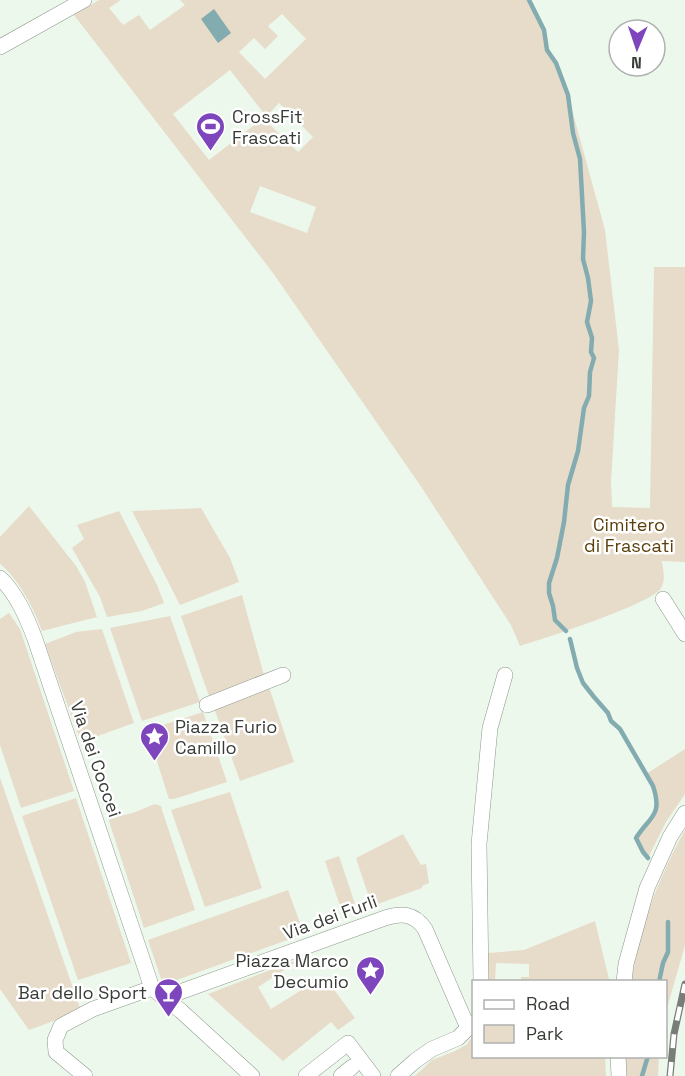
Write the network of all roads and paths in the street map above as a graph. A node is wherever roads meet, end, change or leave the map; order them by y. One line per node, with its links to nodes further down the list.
1 (84, 0): 2 (street)
2 (0, 47)
3 (0, 578): 14 (street, Via dei Coccei)
4 (663, 598): 5 (street)
5 (685, 634)
6 (283, 675): 8 (street)
7 (505, 675): 12 (street)
8 (207, 705)
9 (685, 813): 13 (street)
10 (362, 909): 11 (street)
11 (367, 925): 15 (street, Via dei Furli); 16 (street, Via dei Furli)
12 (481, 980)
13 (624, 980)
14 (152, 987): 15 (street); 18 (street)
15 (173, 999): 19 (street)
16 (471, 1025): 22 (street)
17 (618, 1058): 23 (street)
18 (85, 1076)
19 (252, 1076)
20 (306, 1076): 21 (street)
21 (374, 1076)
22 (398, 1076)
23 (619, 1076)

